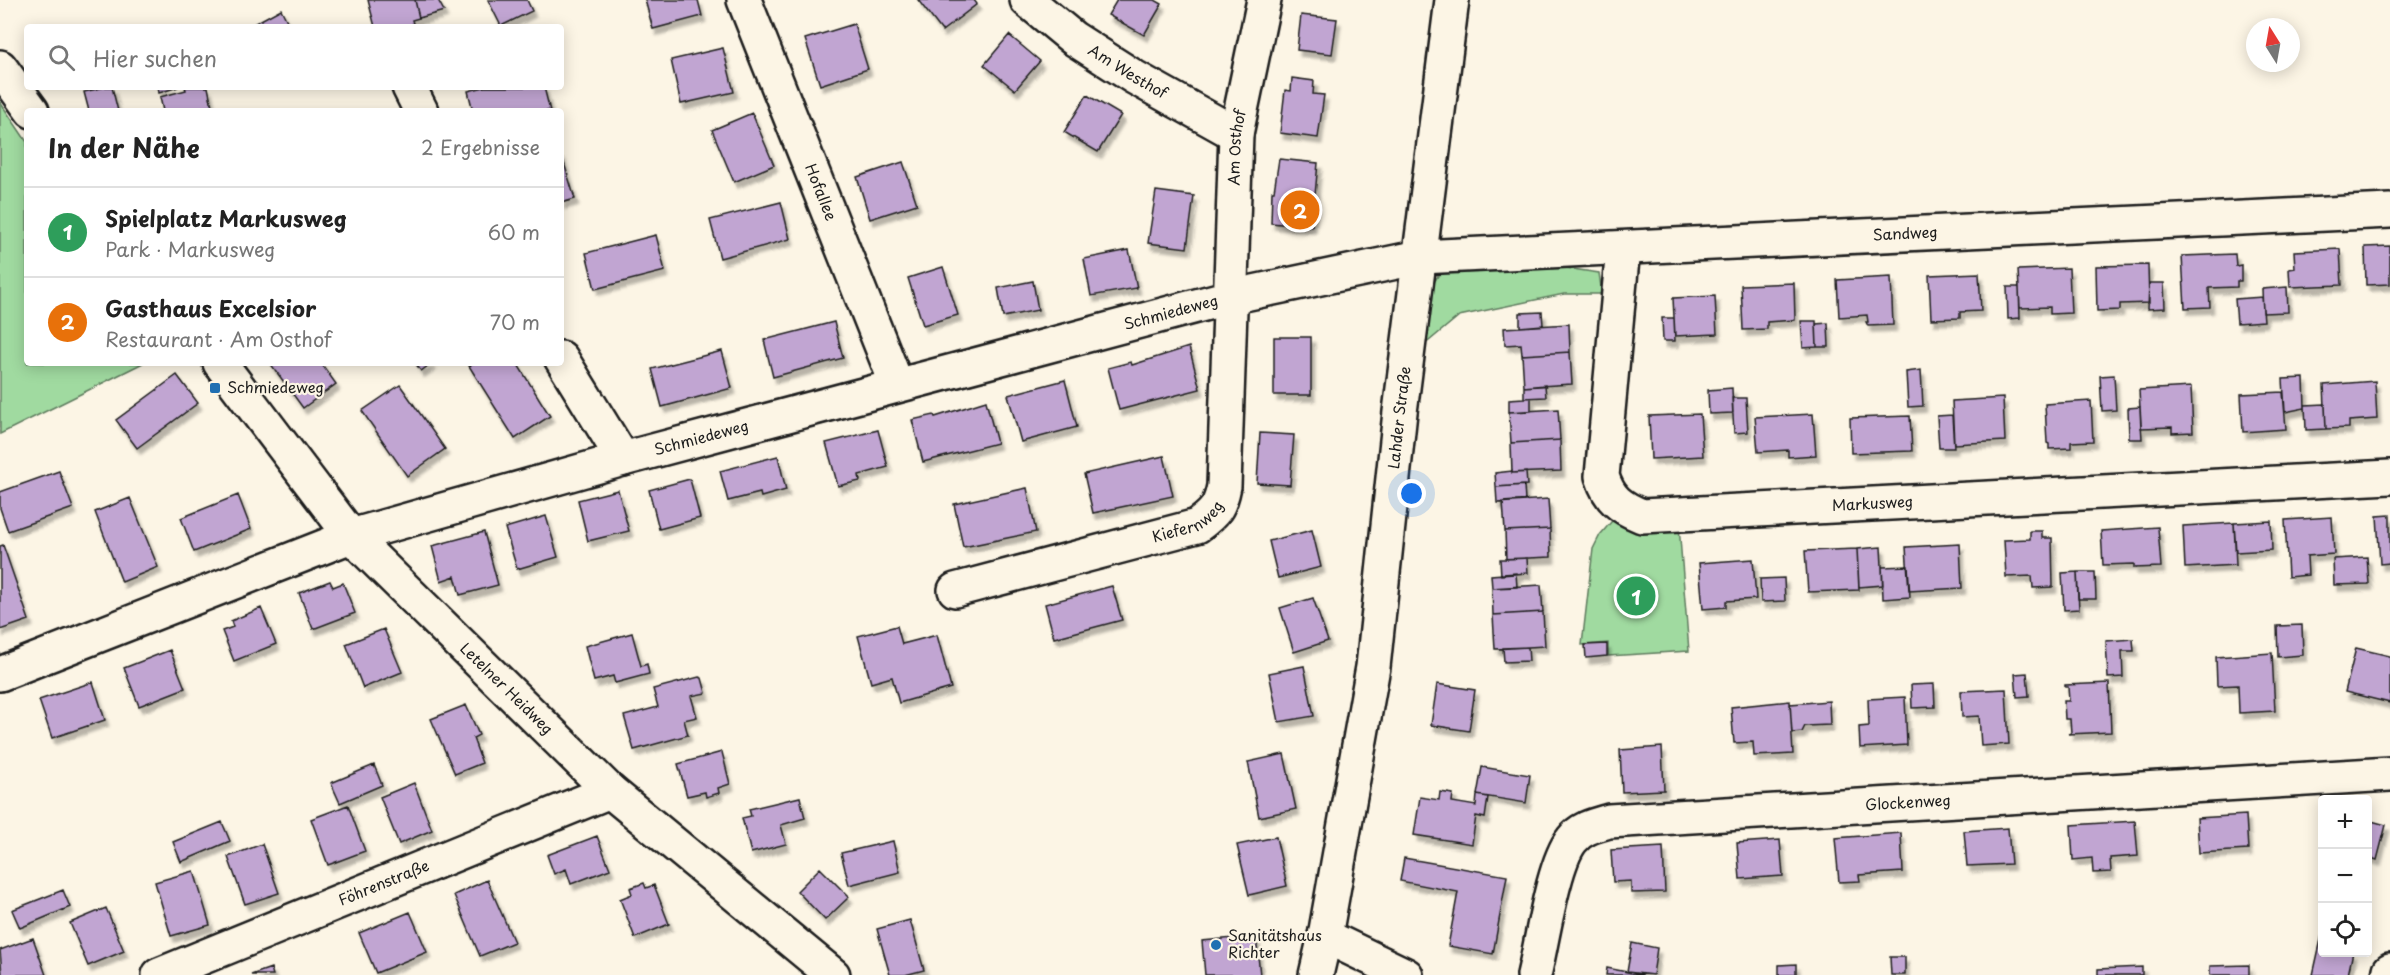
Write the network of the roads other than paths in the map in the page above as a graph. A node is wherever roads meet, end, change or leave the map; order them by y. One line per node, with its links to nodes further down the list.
1 (744, 0): 16 (street, Hofallee)
2 (1027, 0): 9 (street, Am Westhof)
3 (1264, 0): 9 (street, Am Osthof)
4 (1452, 0): 12 (street, Lahder Straße)
5 (0, 67): 7 (street)
6 (410, 90): 8 (street)
7 (30, 108)
8 (420, 108)
9 (1236, 134): 13 (street, Am Osthof)
10 (2390, 211): 11 (street, Sandweg)
11 (1623, 248): 12 (street, Sandweg); 18 (street, Markusweg)
12 (1420, 257): 13 (street, Schmiedeweg); 24 (street, Lahder Straße)
13 (1230, 297): 16 (street, Schmiedeweg); 20 (street, Kiefernweg)
14 (564, 363): 17 (street)
15 (222, 366): 19 (street, Letelner Heidweg)
16 (897, 385): 17 (street, Schmiedeweg)
17 (623, 459): 19 (street, Schmiedeweg)
18 (2390, 477)
19 (351, 536): 21 (street, Schmiedeweg); 23 (street, Letelner Heidweg)
20 (955, 590)
21 (0, 674)
22 (2390, 774): 30 (street, Glockenweg)
23 (610, 791): 26 (street, Föhrenstraße); 27 (street, Letelner Heidweg)
24 (1326, 936): 28 (street, Lahder Straße); 29 (street)
25 (2390, 970): 31 (street)
26 (159, 975)
27 (832, 975)
28 (1316, 975)
29 (1406, 975)
30 (1534, 975)
31 (2389, 975)

